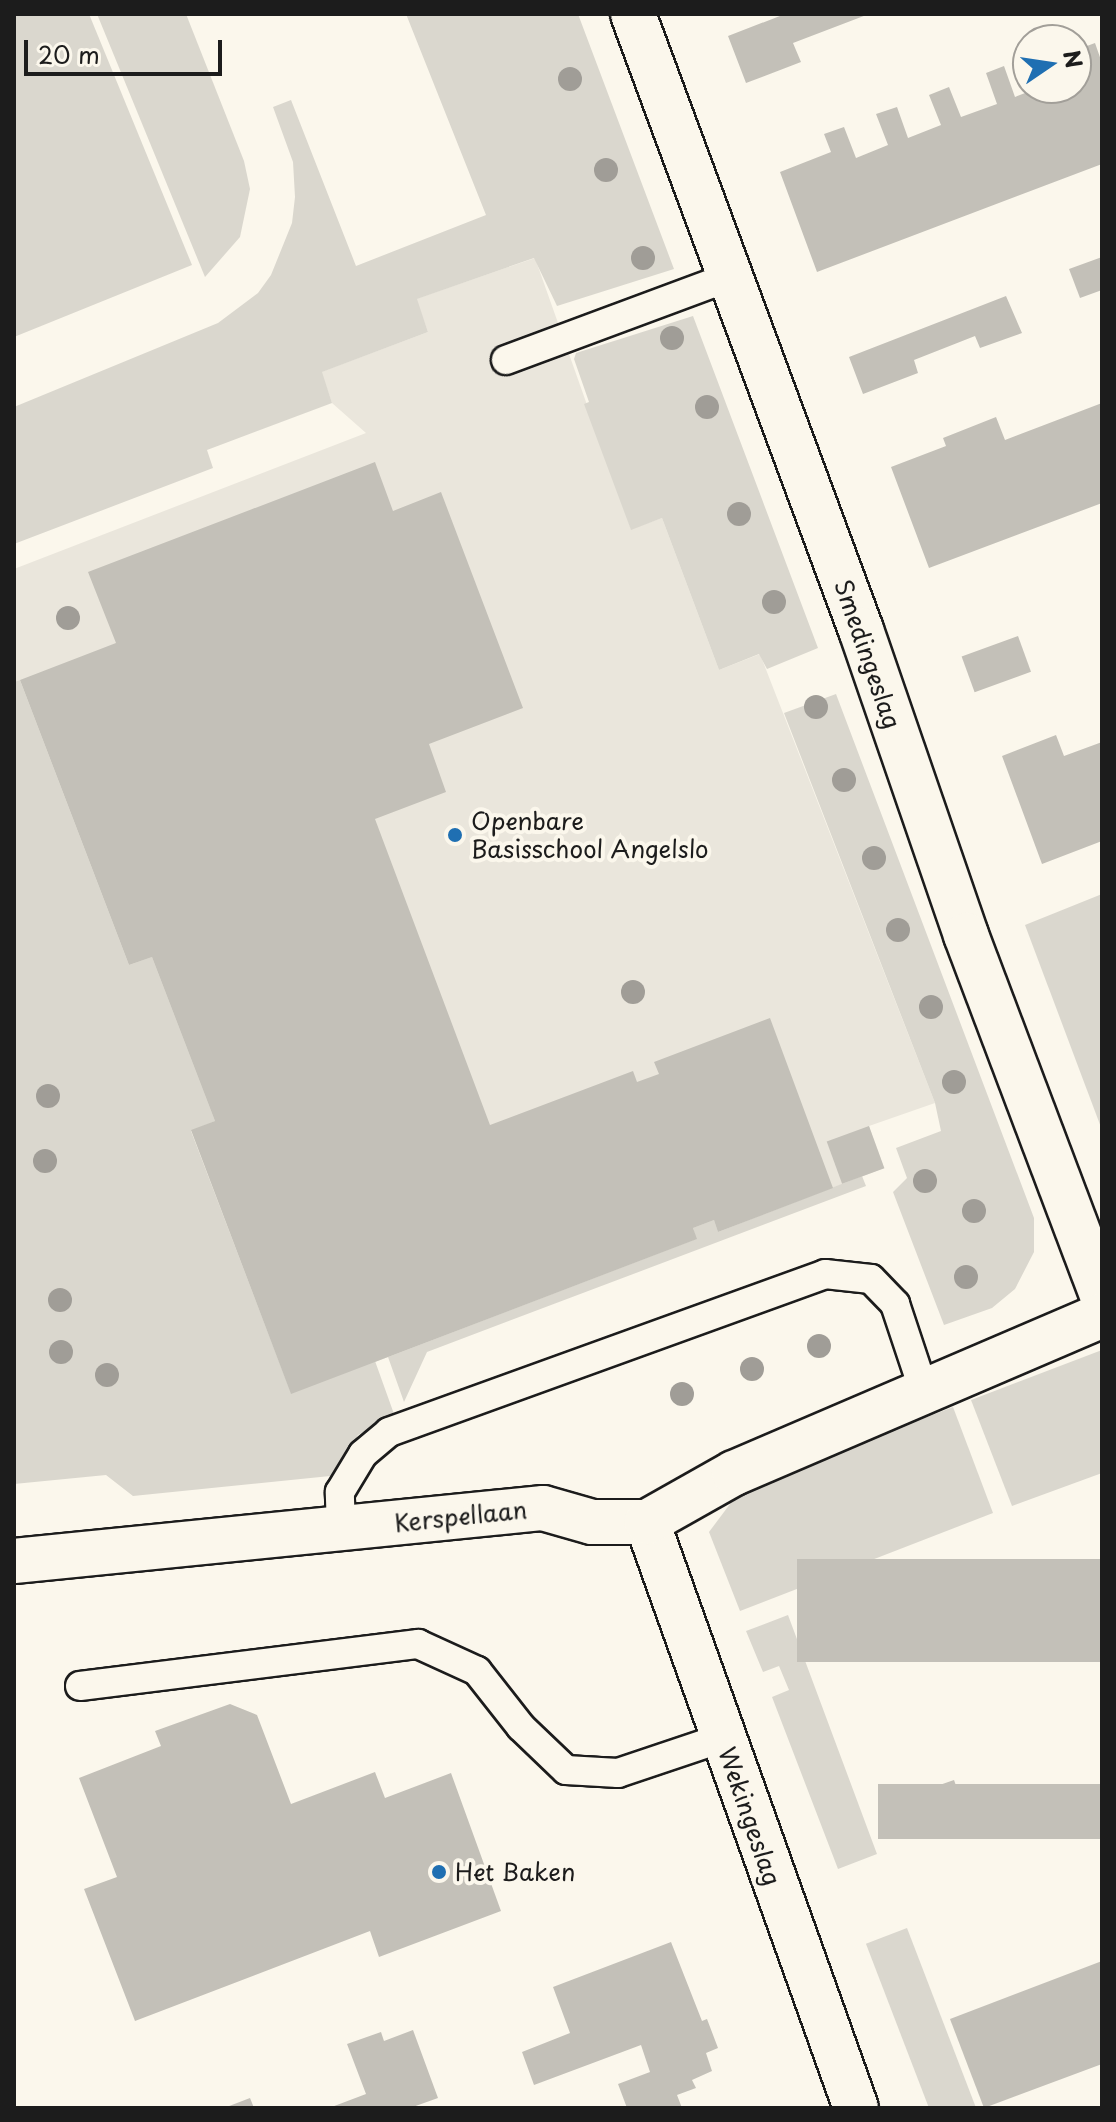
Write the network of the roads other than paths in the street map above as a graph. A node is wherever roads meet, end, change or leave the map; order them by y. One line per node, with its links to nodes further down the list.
1 (633, 14): 2 (street, Smedingeslag)
2 (732, 276): 3 (lane); 4 (street, Smedingeslag)
3 (506, 360)
4 (1102, 1295)
5 (1102, 1315): 6 (street, Kerspellaan)
6 (924, 1391): 7 (street, Kerspellaan); 8 (lane)
7 (647, 1522): 8 (street, Kerspellaan); 11 (street, Wekingeslag)
8 (341, 1528): 9 (street, Kerspellaan)
9 (14, 1561)
10 (80, 1686): 11 (lane)
11 (722, 1738): 12 (street, Wekingeslag)
12 (856, 2108)

